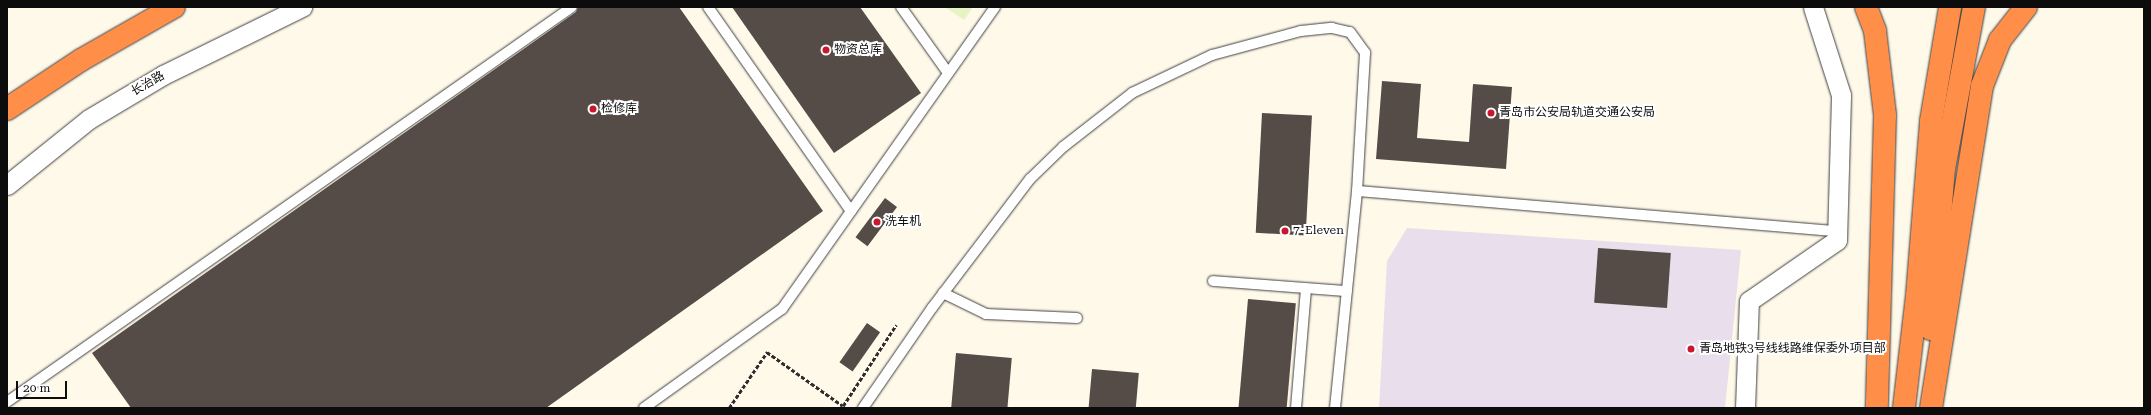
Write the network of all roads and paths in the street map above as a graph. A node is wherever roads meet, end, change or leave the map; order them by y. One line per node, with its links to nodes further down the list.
1 (174, 7): 13 (highway)
2 (302, 7): 14 (street, 长治路)
3 (572, 7): 24 (lane)
4 (708, 7): 16 (lane)
5 (901, 7): 12 (lane)
6 (995, 7): 12 (lane)
7 (1813, 7): 17 (street)
8 (1866, 7): 31 (highway)
9 (1950, 7): 32 (highway)
10 (1974, 7): 33 (highway)
11 (2026, 7): 33 (highway)
12 (948, 73): 16 (lane)
13 (7, 109)
14 (7, 184)
15 (1357, 191): 17 (lane); 20 (lane); 21 (lane)
16 (851, 211): 25 (lane)
17 (1837, 231): 30 (street)
18 (1213, 281): 19 (lane)
19 (1306, 288): 20 (lane); 28 (lane)
20 (1347, 291): 29 (lane)
21 (942, 293): 22 (lane); 27 (lane)
22 (1077, 318)
23 (896, 325): 26 (path)
24 (7, 402)
25 (644, 408)
26 (729, 408)
27 (863, 408)
28 (1296, 408)
29 (1335, 408)
30 (1745, 408)
31 (1877, 408)
32 (1904, 408)
33 (1930, 408)

